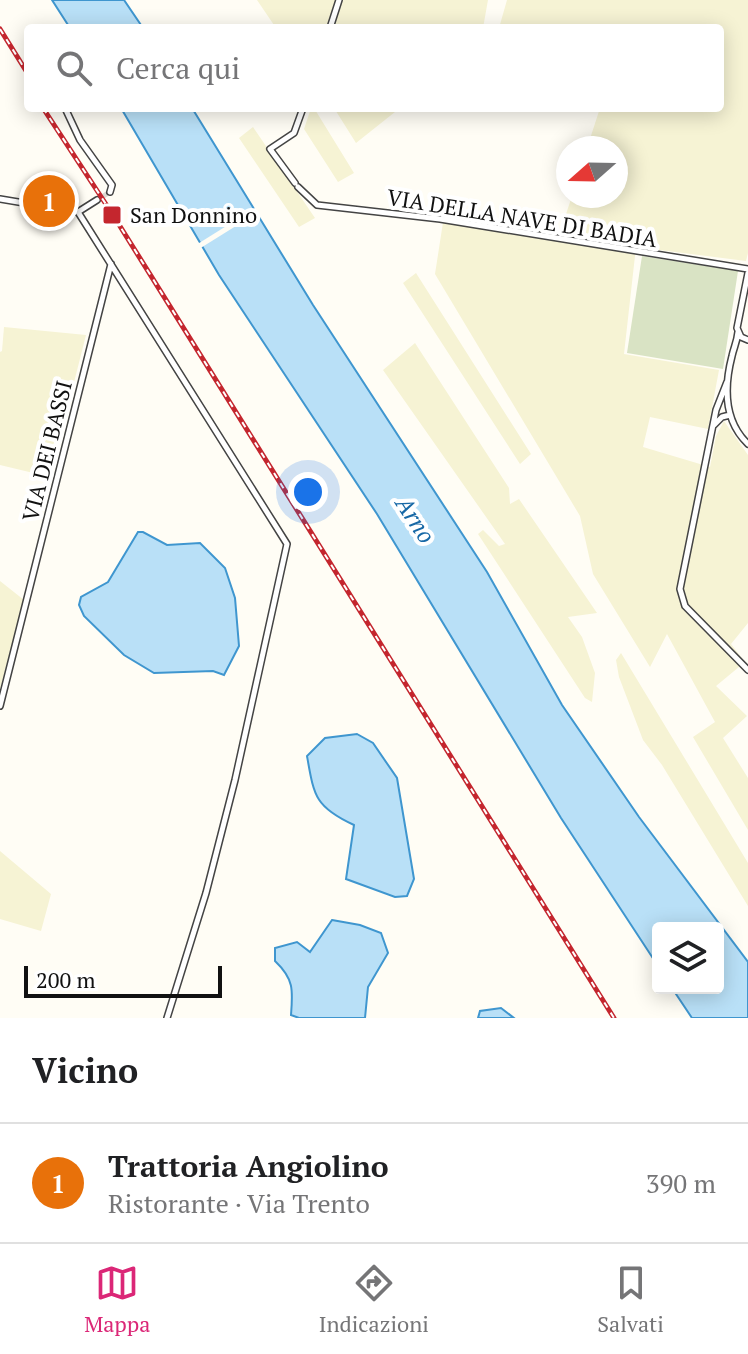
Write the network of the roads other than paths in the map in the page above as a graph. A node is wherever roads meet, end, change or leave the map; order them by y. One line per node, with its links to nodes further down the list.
1 (339, 0): 2 (street)
2 (331, 24)
3 (67, 112): 5 (street)
4 (302, 112): 10 (street, VIA DELLA NAVE DI BADIA)
5 (110, 192)
6 (0, 199): 8 (street)
7 (97, 200): 8 (street)
8 (78, 212): 9 (street)
9 (111, 263): 25 (street, VIA DEI BASSI); 26 (street)
10 (748, 271): 11 (street)
11 (743, 297): 12 (street); 14 (street)
12 (748, 308)
13 (746, 320): 14 (street)
14 (740, 324): 15 (street)
15 (738, 332): 16 (street); 17 (street)
16 (748, 340): 17 (street)
17 (737, 345): 18 (street)
18 (727, 382): 19 (street); 20 (street)
19 (718, 405): 20 (street); 22 (street)
20 (728, 406): 21 (street)
21 (730, 415): 22 (street); 23 (street)
22 (714, 425): 24 (street)
23 (748, 444)
24 (748, 670)
25 (0, 706)
26 (167, 1018)

